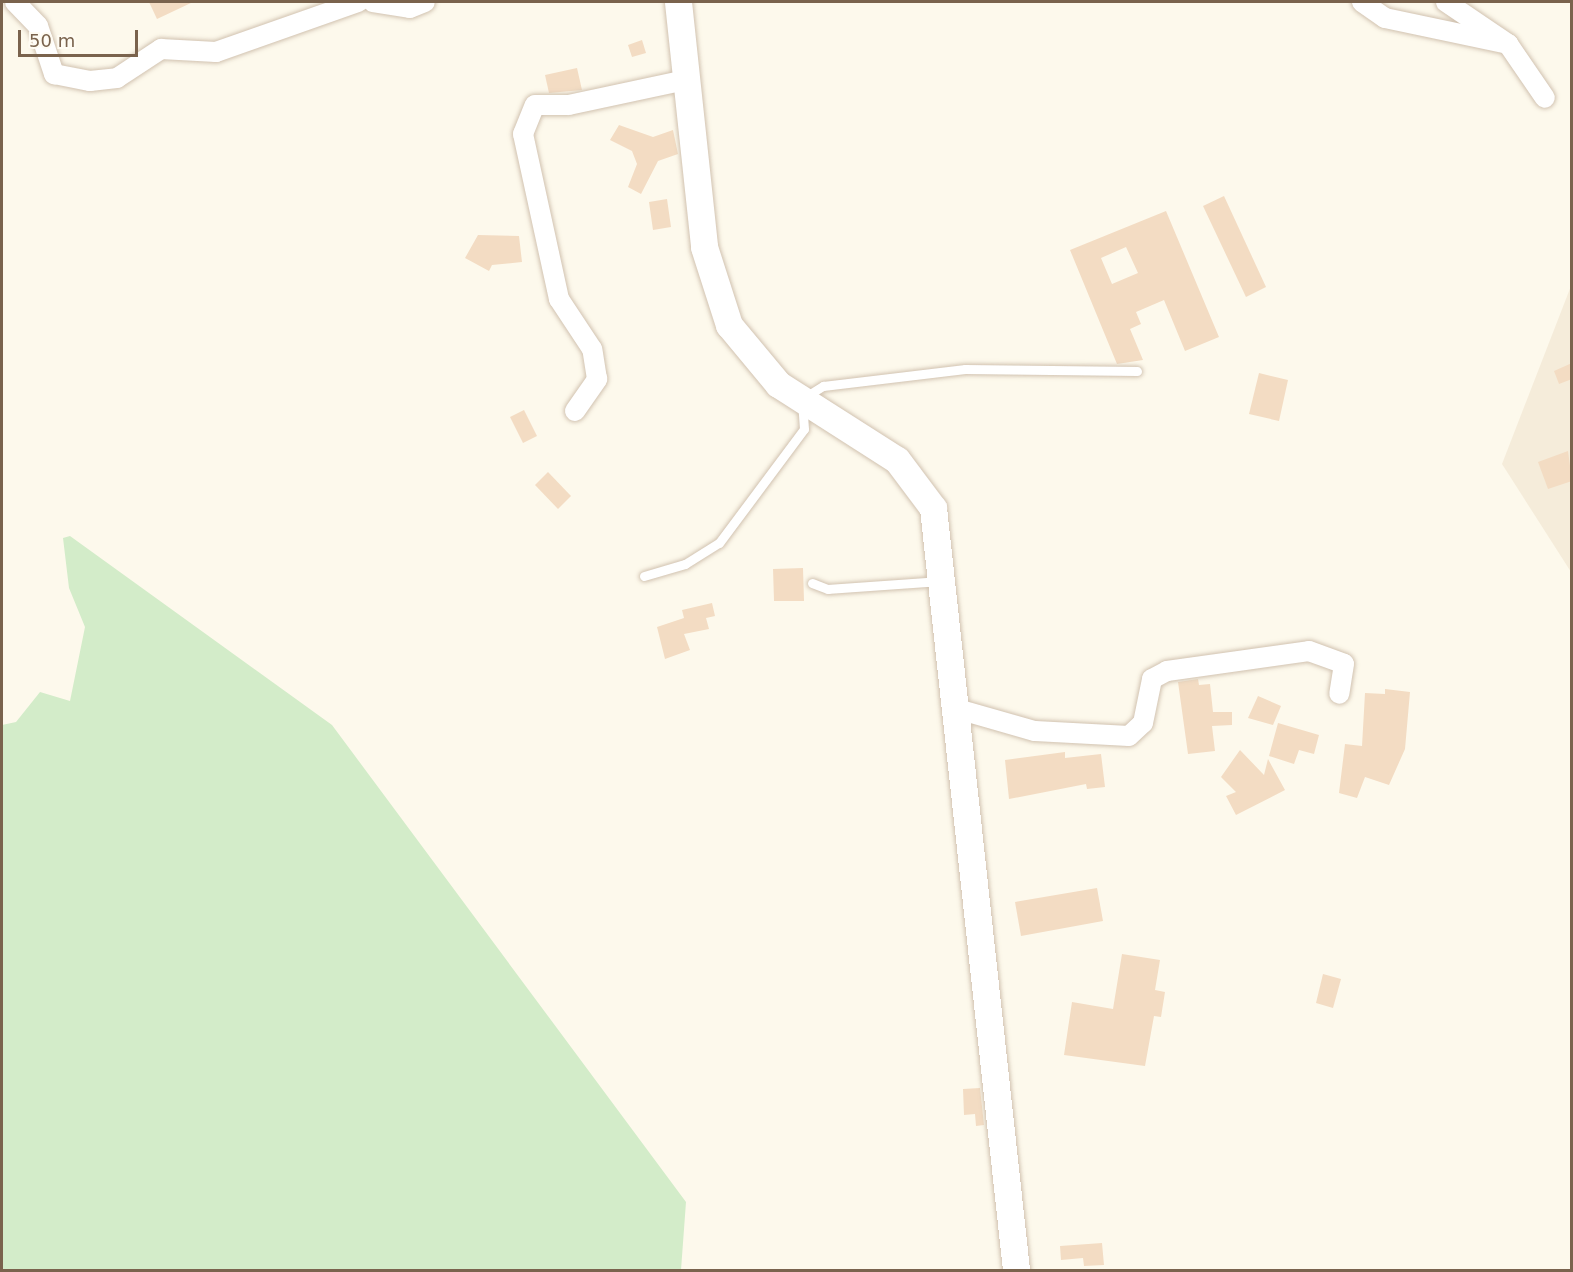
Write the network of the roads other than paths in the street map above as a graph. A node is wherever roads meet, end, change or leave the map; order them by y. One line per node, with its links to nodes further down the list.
1 (15, 2): 2 (street)
2 (358, 2)
3 (373, 2): 4 (street)
4 (425, 2)
5 (678, 2): 11 (street)
6 (1350, 2): 9 (street)
7 (1362, 2): 9 (street)
8 (1446, 2): 10 (street)
9 (1385, 18): 10 (street)
10 (1508, 44): 12 (street)
11 (687, 80): 14 (street); 15 (street)
12 (1545, 98)
13 (1137, 372): 14 (lane)
14 (802, 399): 16 (lane); 17 (street)
15 (575, 411)
16 (644, 576)
17 (941, 581): 18 (lane); 20 (street)
18 (812, 583)
19 (1339, 694): 20 (street)
20 (954, 708): 21 (street)
21 (1016, 1270)

